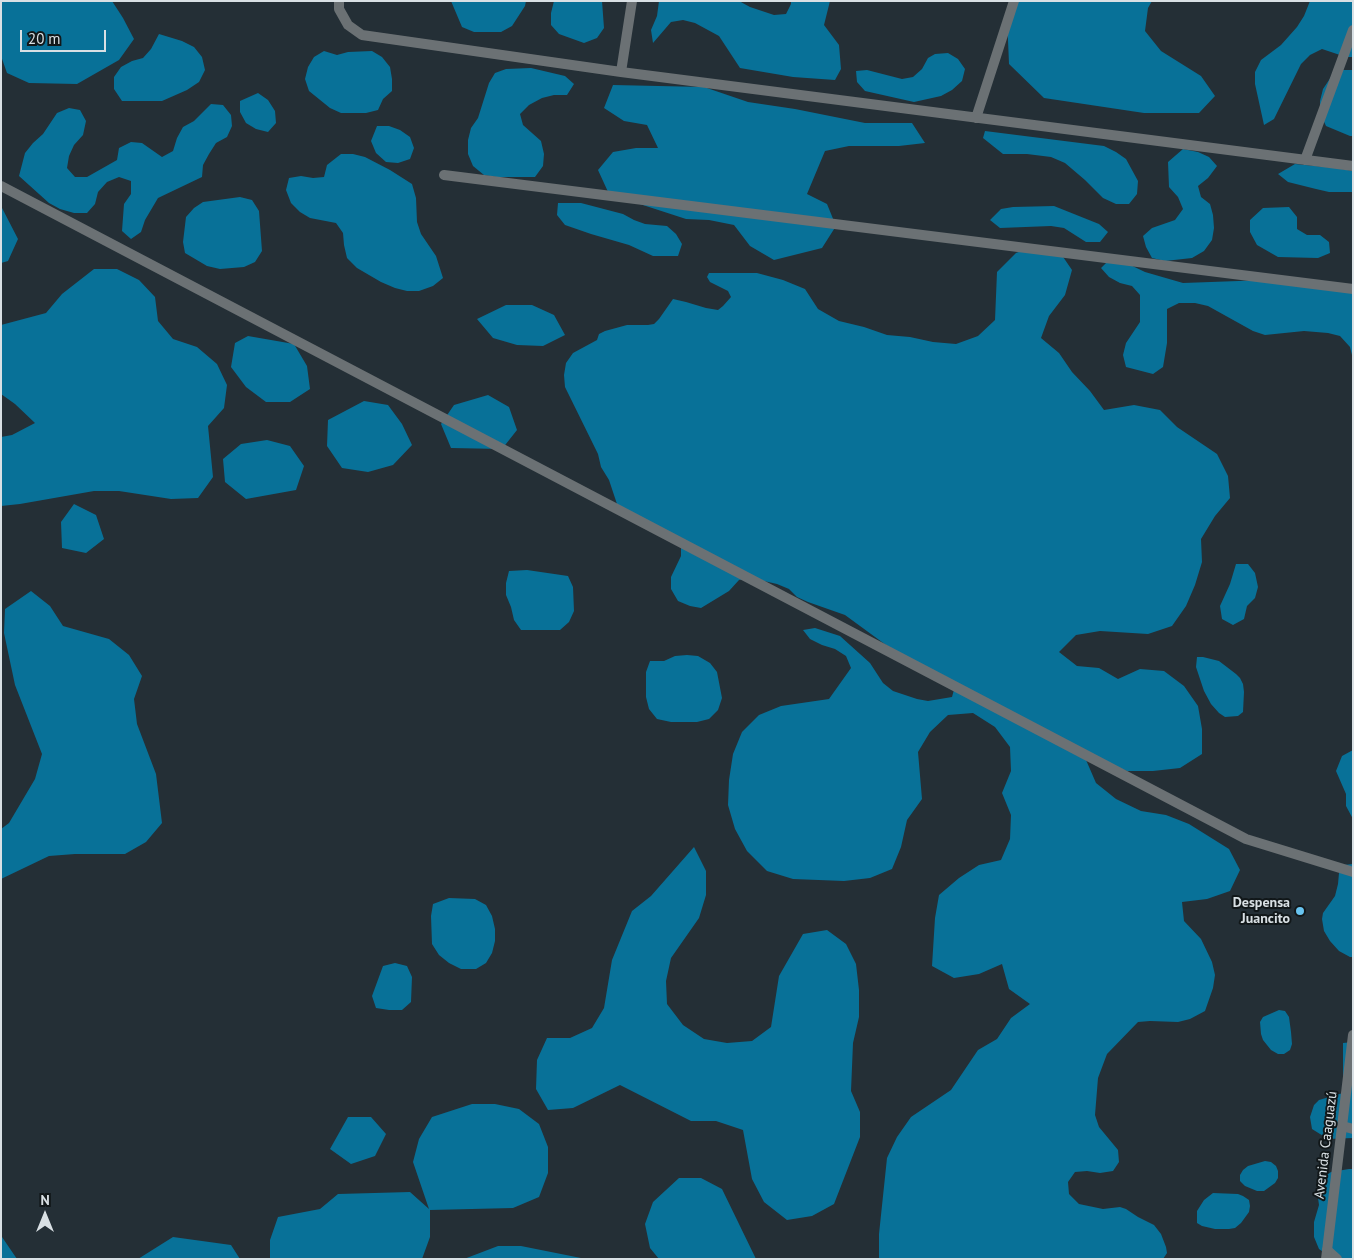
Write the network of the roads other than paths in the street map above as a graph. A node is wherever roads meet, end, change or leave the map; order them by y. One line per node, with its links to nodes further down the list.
1 (339, 1): 5 (street)
2 (632, 1): 5 (street)
3 (1014, 1): 6 (street)
4 (1353, 30): 7 (street)
5 (621, 72): 6 (street)
6 (976, 118): 7 (street)
7 (1305, 160): 8 (street)
8 (1353, 166)
9 (444, 175): 11 (street)
10 (1, 186): 12 (street)
11 (1353, 289)
12 (1353, 872)
13 (1353, 1035): 14 (street, Avenida Caaguazú)
14 (1342, 1126): 15 (street); 16 (street, Avenida Caaguazú)
15 (1353, 1129)
16 (1327, 1254): 17 (street)
17 (1337, 1259)

